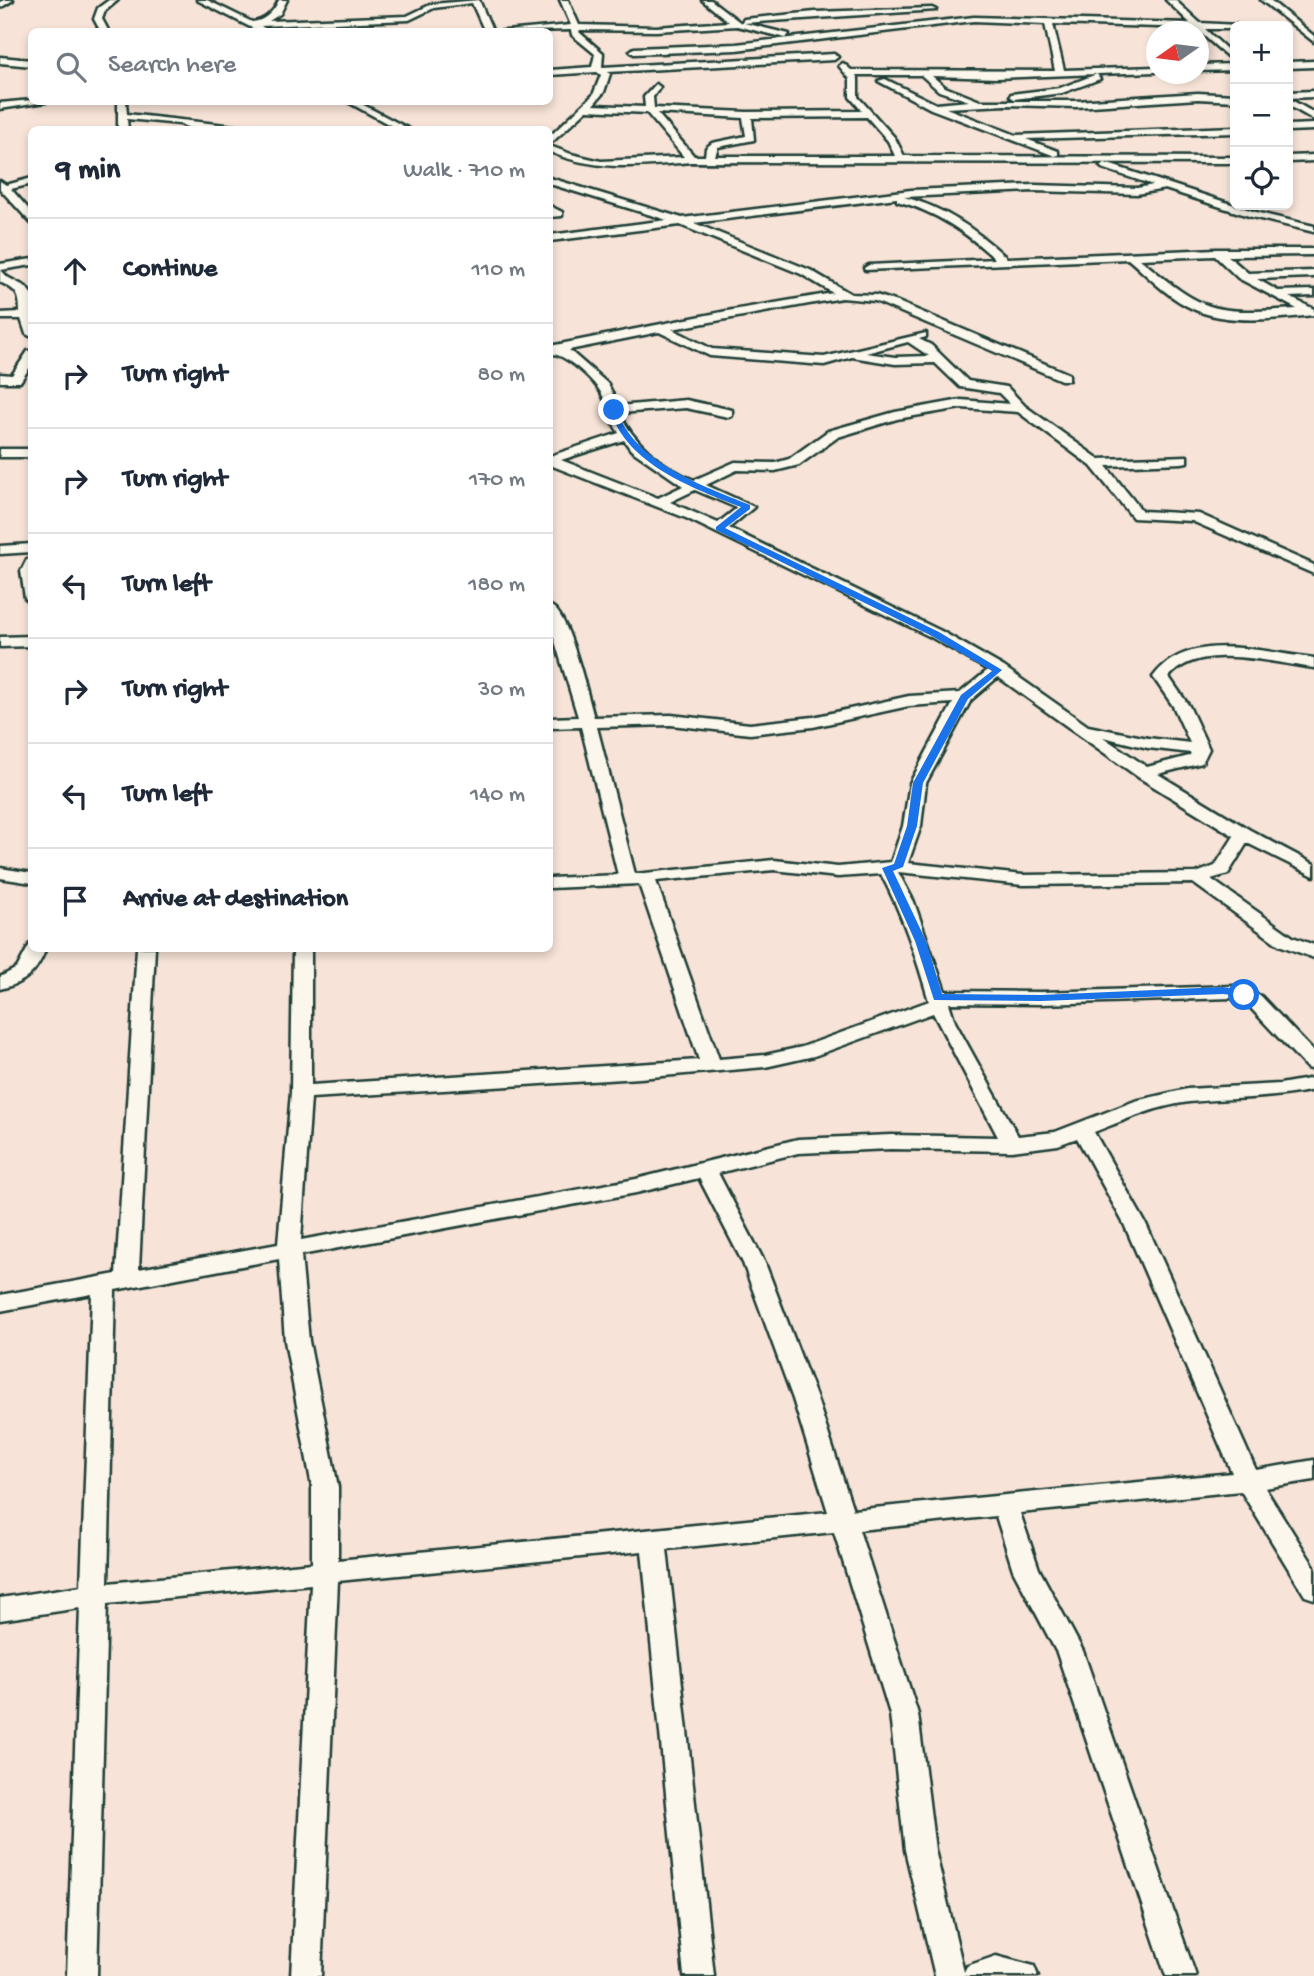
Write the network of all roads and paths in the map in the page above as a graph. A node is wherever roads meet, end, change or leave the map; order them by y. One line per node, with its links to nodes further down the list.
1 (9, 0): 11 (street)
2 (114, 0): 22 (street)
3 (201, 0): 19 (street)
4 (283, 0): 19 (street)
5 (475, 0): 19 (street); 23 (street)
6 (564, 0): 20 (street)
7 (706, 0): 15 (street)
8 (929, 0): 12 (street)
9 (1170, 0): 14 (street)
10 (1265, 0): 26 (street)
11 (0, 6)
12 (932, 10): 15 (street); 16 (street)
13 (1048, 21): 16 (street); 17 (street); 46 (street)
14 (1193, 21)
15 (735, 23): 20 (street); 28 (street)
16 (944, 23): 28 (street)
17 (1146, 23)
18 (1209, 25): 21 (street)
19 (259, 26)
20 (576, 27): 24 (street); 39 (street)
21 (1230, 27)
22 (103, 28)
23 (487, 28)
24 (553, 28)
25 (1293, 30): 26 (street)
26 (1304, 30): 29 (street)
27 (1209, 36): 31 (street)
28 (795, 38): 30 (street); 32 (street)
29 (1314, 40)
30 (634, 51)
31 (1230, 56)
32 (834, 57): 39 (street); 45 (street)
33 (0, 60): 35 (street)
34 (911, 60): 44 (street)
35 (28, 63)
36 (1314, 64): 37 (street)
37 (1293, 65)
38 (1230, 67): 40 (street)
39 (598, 68): 43 (street); 61 (street)
40 (1209, 68)
41 (1146, 70): 42 (street)
42 (1108, 71): 46 (street); 53 (street)
43 (553, 72)
44 (922, 72): 45 (street); 46 (street); 55 (street)
45 (850, 73): 66 (street)
46 (1060, 73)
47 (882, 82): 62 (street)
48 (656, 87): 64 (street)
49 (1314, 94): 50 (street)
50 (1293, 95)
51 (1198, 96): 52 (street); 56 (street); 63 (street)
52 (1230, 98)
53 (1005, 102): 55 (street); 56 (street)
54 (28, 103): 60 (street)
55 (980, 104): 62 (street); 70 (street)
56 (1076, 104): 65 (street)
57 (1293, 104): 69 (street)
58 (120, 105): 68 (street)
59 (358, 105): 76 (street)
60 (0, 106)
61 (586, 107): 64 (street); 82 (street)
62 (934, 107): 70 (street)
63 (1228, 109)
64 (650, 111): 67 (street); 88 (street)
65 (1086, 111)
66 (869, 114): 67 (street); 91 (street)
67 (747, 115): 89 (street)
68 (122, 116): 71 (street); 73 (street)
69 (1314, 117)
70 (975, 123): 81 (street)
71 (191, 124): 74 (street); 75 (street)
72 (1104, 124): 79 (street)
73 (123, 126)
74 (195, 126)
75 (216, 126)
76 (399, 126)
77 (1314, 127): 78 (street)
78 (1293, 128)
79 (1118, 131): 81 (street); 83 (street)
80 (1230, 132): 83 (street)
81 (1009, 136): 86 (street)
82 (553, 138)
83 (1206, 144): 85 (street); 86 (street)
84 (553, 150): 88 (street)
85 (1230, 157)
86 (1072, 158): 91 (street); 95 (street)
87 (1314, 158): 90 (street)
88 (691, 159): 89 (street)
89 (710, 159): 91 (street)
90 (1293, 159)
91 (901, 160)
92 (28, 182): 94 (street)
93 (553, 183): 99 (street)
94 (3, 186): 98 (street)
95 (1169, 186): 96 (street); 100 (street)
96 (886, 195): 99 (street); 106 (street)
97 (11, 210): 98 (street)
98 (28, 217)
99 (680, 221): 101 (street); 114 (street)
100 (1314, 229)
101 (553, 238)
102 (1289, 251): 103 (street); 104 (street); 110 (street)
103 (1217, 252): 105 (street); 112 (street)
104 (1314, 252)
105 (1130, 256): 106 (street); 118 (street)
106 (1004, 262): 109 (street)
107 (28, 263): 108 (street)
108 (0, 267)
109 (869, 268)
110 (1314, 272): 112 (street)
111 (0, 273): 116 (street)
112 (1241, 276): 115 (street)
113 (1314, 293): 115 (street)
114 (846, 294): 122 (street); 123 (street)
115 (1272, 294): 118 (street)
116 (28, 297)
117 (28, 304): 119 (street)
118 (1313, 312)
119 (26, 315): 120 (street); 121 (street)
120 (0, 316)
121 (28, 321)
122 (949, 328): 124 (street); 130 (street)
123 (663, 329): 125 (street); 127 (street)
124 (910, 339): 127 (street); 128 (street)
125 (553, 350)
126 (553, 350): 133 (street)
127 (854, 354): 128 (street)
128 (936, 359): 132 (street)
129 (28, 360): 131 (street)
130 (1065, 377)
131 (0, 378)
132 (1021, 409): 141 (street); 142 (street)
133 (614, 410): 134 (street); 135 (street)
134 (728, 413)
135 (627, 435): 139 (street); 142 (street)
136 (0, 453): 137 (street)
137 (28, 454)
138 (1182, 459): 141 (street)
139 (553, 460)
140 (553, 462): 143 (street)
141 (1096, 463): 147 (street)
142 (694, 486): 143 (street); 144 (street)
143 (658, 503): 144 (street)
144 (719, 528): 152 (street)
145 (28, 548): 146 (street)
146 (0, 550)
147 (1314, 570)
148 (553, 616): 155 (street)
149 (28, 641): 150 (street)
150 (0, 642)
151 (1314, 663): 157 (street)
152 (998, 670): 153 (street); 156 (street)
153 (964, 697): 155 (street); 160 (street)
154 (553, 723): 155 (street)
155 (589, 723): 165 (street)
156 (1081, 730): 157 (street); 158 (street)
157 (1201, 749): 158 (street)
158 (1144, 773): 159 (street)
159 (1244, 834): 161 (street); 164 (street)
160 (893, 868): 164 (street); 165 (street); 172 (street)
161 (1314, 871)
162 (0, 873): 163 (street)
163 (28, 877)
164 (1197, 878): 170 (street)
165 (637, 879): 166 (street); 174 (street)
166 (553, 883)
167 (35, 952): 171 (street)
168 (146, 952): 181 (street)
169 (302, 952): 176 (street)
170 (1314, 952)
171 (0, 983)
172 (939, 1001): 173 (street); 174 (street); 178 (street)
173 (1314, 1064)
174 (711, 1066): 176 (street)
175 (1314, 1084): 177 (street)
176 (301, 1092): 180 (street)
177 (1083, 1130): 178 (street); 184 (street)
178 (1012, 1144): 179 (street)
179 (705, 1169): 180 (street); 186 (street)
180 (289, 1248): 181 (street); 188 (street)
181 (116, 1280): 182 (street); 190 (street)
182 (0, 1303)
183 (1314, 1470): 184 (street)
184 (1248, 1480): 185 (street); 189 (street)
185 (1005, 1504): 186 (street); 198 (street)
186 (841, 1521): 187 (street); 195 (street)
187 (653, 1538): 188 (street); 194 (street)
188 (325, 1574): 190 (street); 193 (street)
189 (1314, 1588)
190 (94, 1595): 191 (street); 192 (street)
191 (0, 1608)
192 (82, 1976)
193 (306, 1976)
194 (699, 1976)
195 (950, 1976)
196 (978, 1976): 197 (street)
197 (1023, 1976)
198 (1181, 1976)

